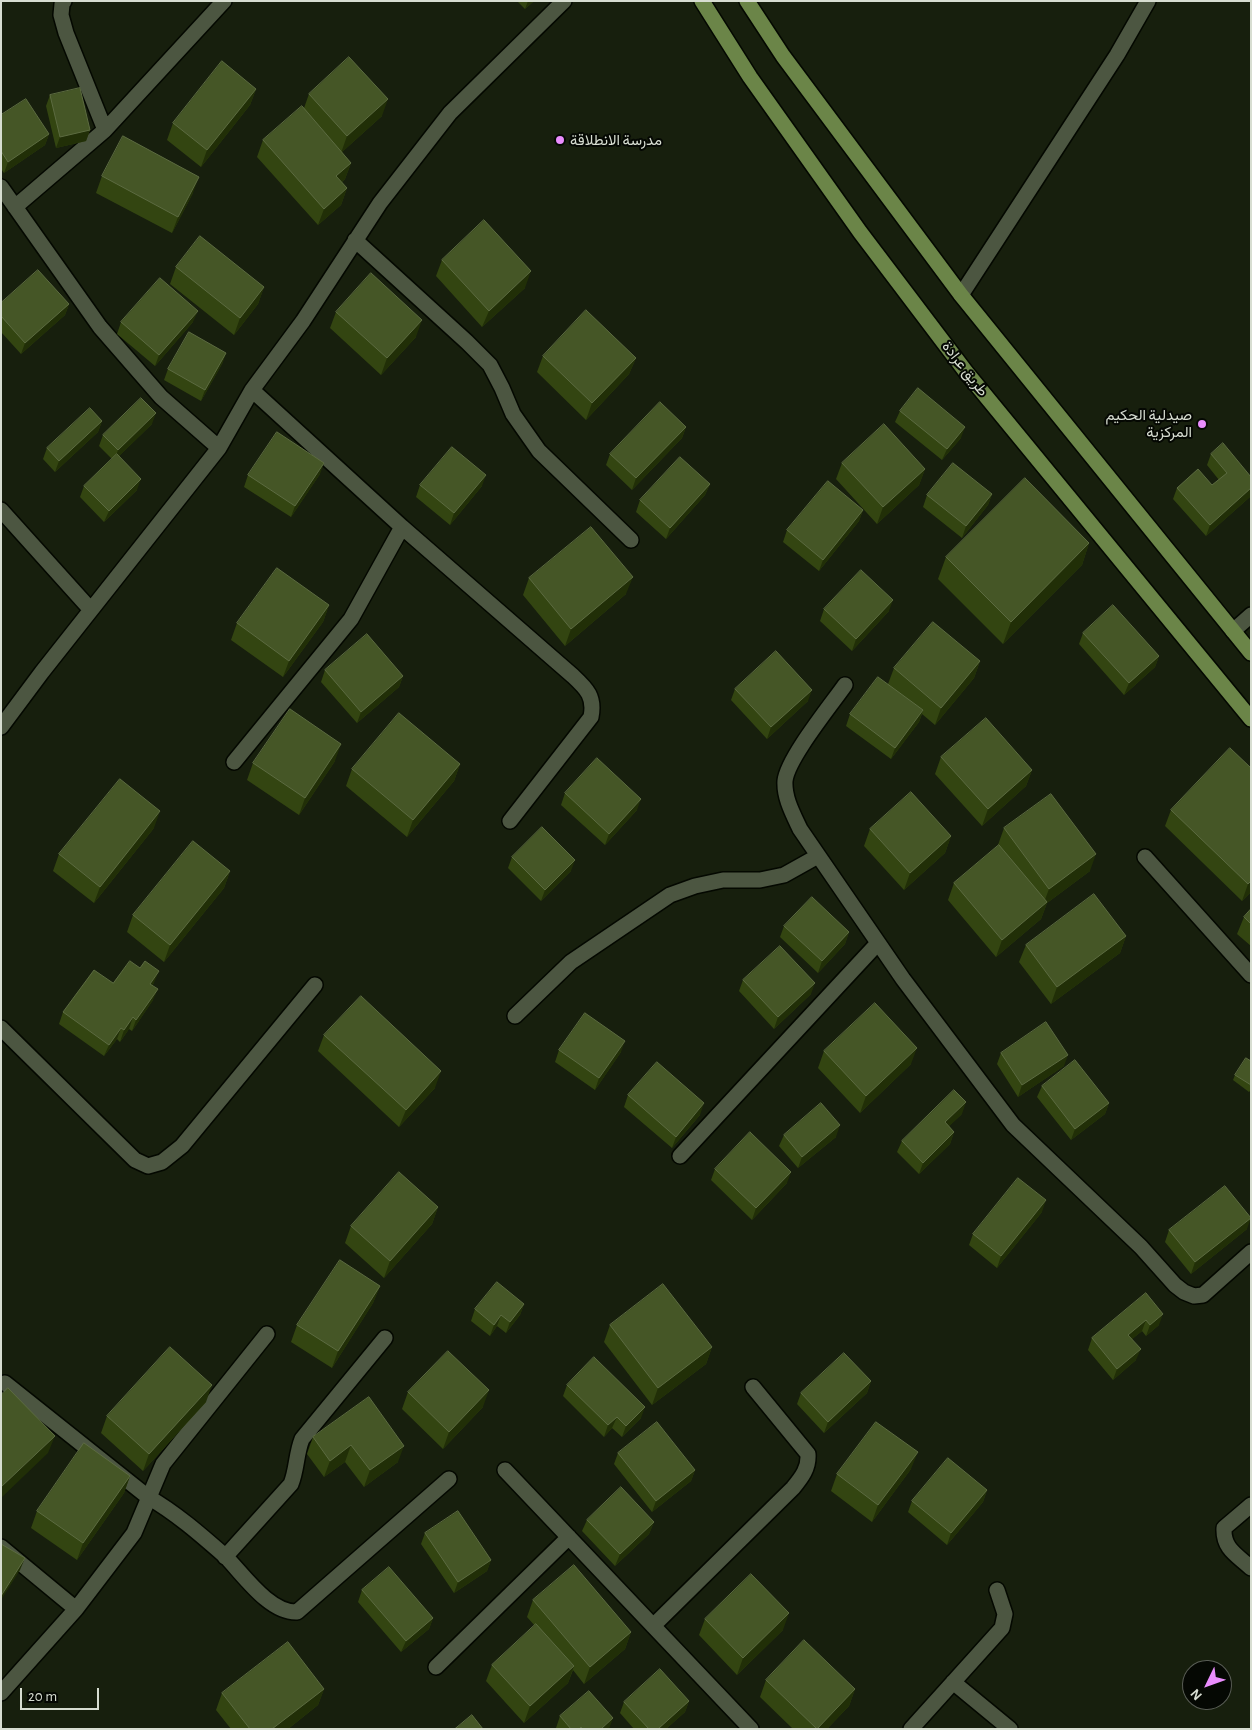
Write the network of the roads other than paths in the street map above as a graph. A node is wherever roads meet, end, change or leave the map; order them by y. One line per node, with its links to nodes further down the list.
1 (64, 1): 7 (street)
2 (224, 1): 7 (street)
3 (564, 1): 10 (street)
4 (702, 1): 22 (main road, طريق عرادة)
5 (747, 1): 11 (main road)
6 (1148, 1): 11 (street)
7 (105, 130): 9 (street)
8 (1, 187): 9 (street)
9 (15, 207): 13 (street)
10 (355, 240): 12 (street); 16 (street)
11 (961, 294): 19 (main road)
12 (252, 390): 13 (street); 15 (street)
13 (219, 448): 17 (street)
14 (1, 510): 17 (street)
15 (402, 527): 24 (street); 25 (street)
16 (631, 540)
17 (92, 610): 23 (street)
18 (1251, 615): 19 (street)
19 (1233, 631): 20 (main road)
20 (1251, 653)
21 (845, 685): 26 (street)
22 (1251, 719)
23 (1, 727)
24 (234, 762)
25 (510, 821)
26 (818, 856): 28 (street); 31 (street)
27 (1145, 857): 29 (street)
28 (878, 943): 33 (street); 34 (street)
29 (1251, 975)
30 (315, 985): 32 (street)
31 (515, 1016)
32 (1, 1028)
33 (680, 1156)
34 (1251, 1252)
35 (267, 1334): 41 (street)
36 (384, 1338): 45 (street)
37 (5, 1383): 41 (street)
38 (753, 1387): 49 (street)
39 (505, 1470): 43 (street)
40 (450, 1479): 45 (street)
41 (148, 1497): 45 (street); 48 (street)
42 (1251, 1505): 46 (street)
43 (569, 1537): 49 (street); 50 (street)
44 (1, 1547): 48 (street)
45 (225, 1557)
46 (1251, 1568)
47 (997, 1590): 51 (street)
48 (76, 1609): 52 (street)
49 (653, 1626): 53 (street)
50 (436, 1667)
51 (953, 1682): 54 (street); 55 (street)
52 (1, 1693)
53 (751, 1729)
54 (911, 1729)
55 (1010, 1729)

